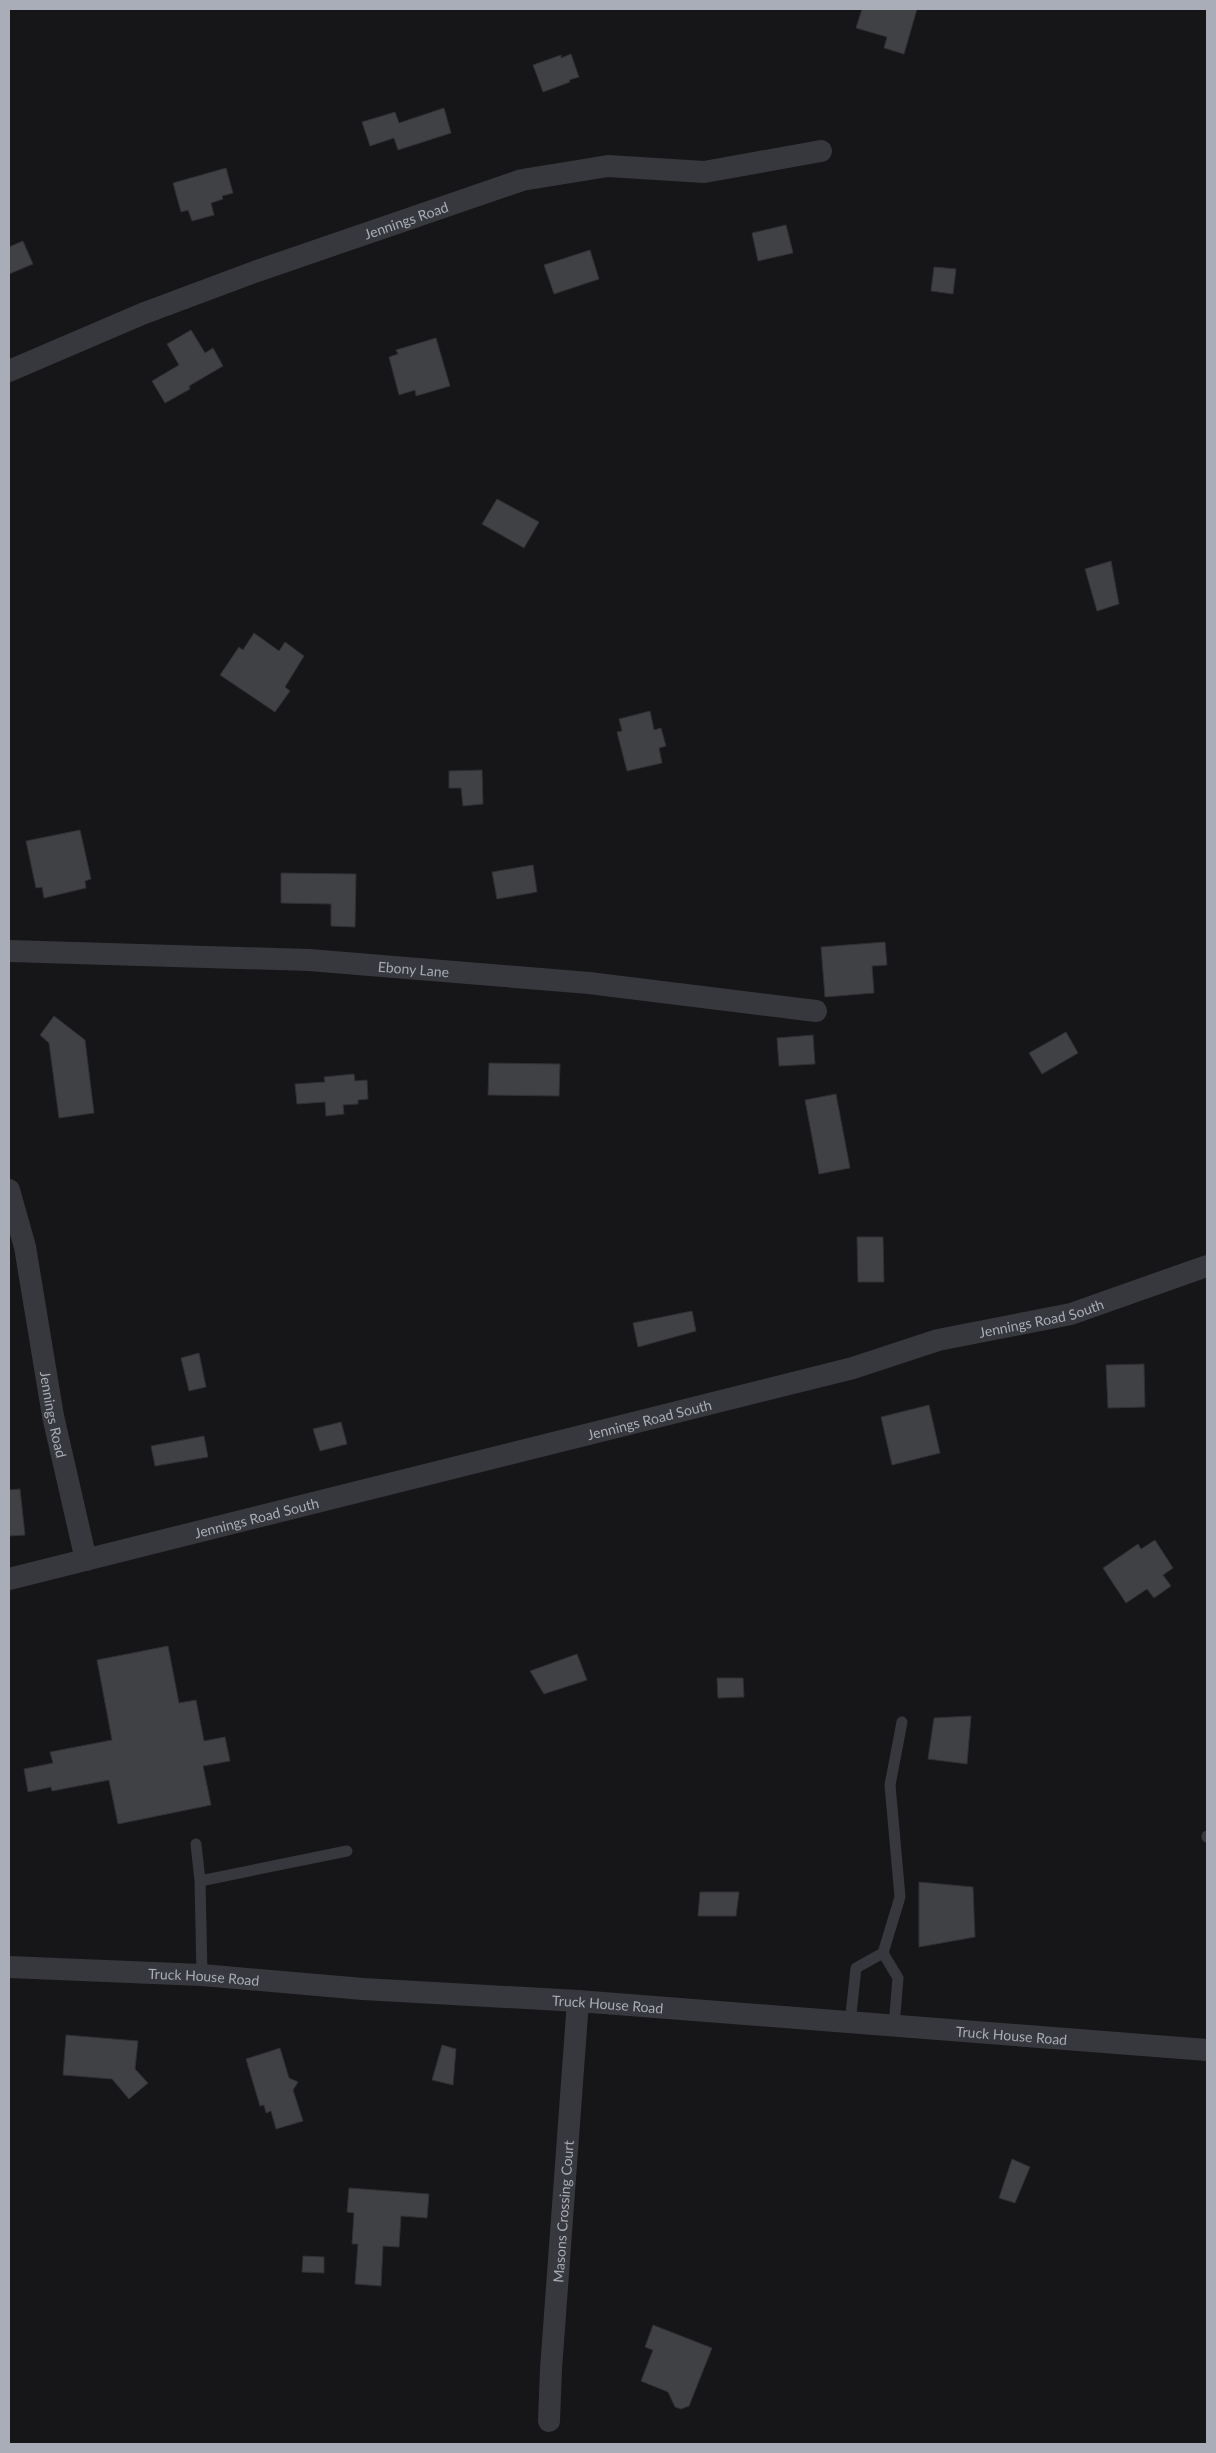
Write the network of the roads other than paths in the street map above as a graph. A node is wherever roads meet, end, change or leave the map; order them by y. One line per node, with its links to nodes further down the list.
1 (821, 151): 2 (street, Jennings Road)
2 (9, 371)
3 (9, 951): 4 (street, Ebony Lane)
4 (816, 1011)
5 (9, 1190): 7 (street, Jennings Road)
6 (1207, 1266): 7 (street, Jennings Road South)
7 (86, 1560): 8 (street)
8 (9, 1579)
9 (902, 1722): 13 (lane)
10 (196, 1844): 12 (lane)
11 (347, 1851): 12 (lane)
12 (200, 1881): 15 (lane)
13 (882, 1953): 17 (lane); 18 (lane)
14 (9, 1967): 15 (street, Truck House Road)
15 (202, 1975): 16 (street, Truck House Road)
16 (578, 2001): 17 (street, Truck House Road); 20 (street, Masons Crossing Court)
17 (850, 2024): 18 (street, Truck House Road)
18 (894, 2026): 19 (street, Truck House Road)
19 (1207, 2050)
20 (549, 2421)

